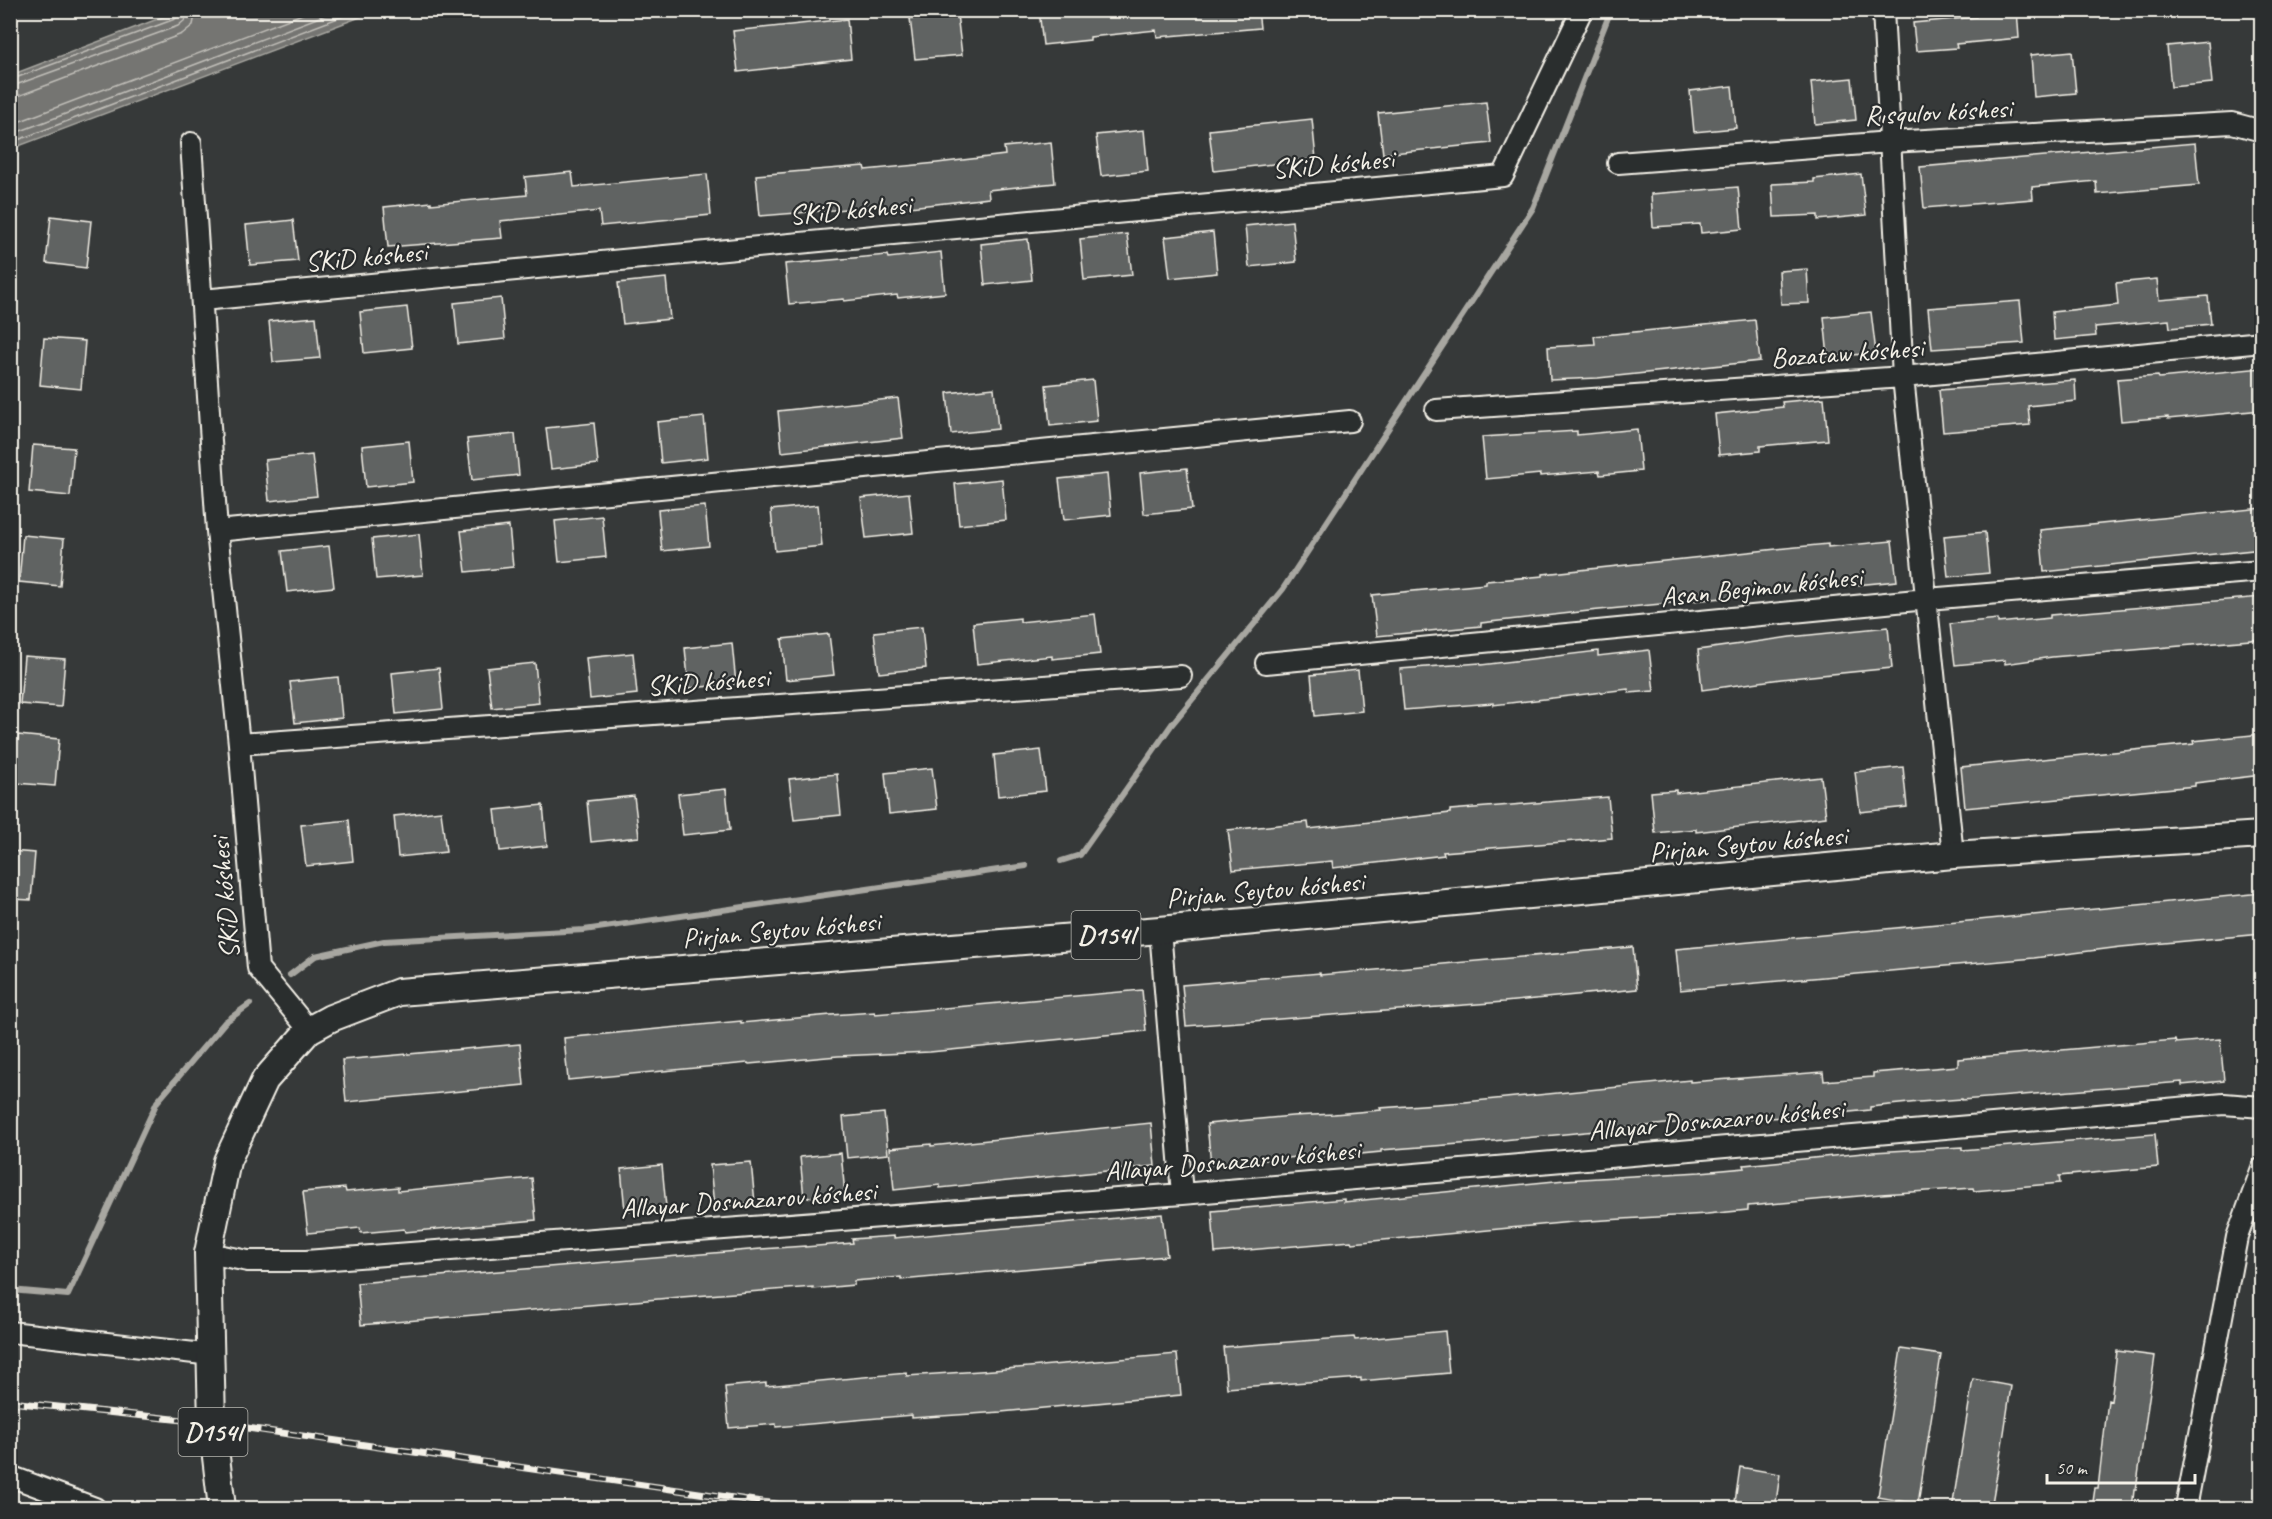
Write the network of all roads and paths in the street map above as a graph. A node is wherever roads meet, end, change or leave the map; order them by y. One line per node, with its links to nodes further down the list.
1 (1582, 10): 7 (street, SKiD kóshesi)
2 (1883, 10): 4 (street)
3 (2262, 131): 4 (street, Rısqulov kóshesi)
4 (1890, 141): 6 (street, Rısqulov kóshesi); 9 (street)
5 (191, 143): 7 (street, SKiD kóshesi)
6 (1618, 163)
7 (202, 300): 12 (street, SKiD kóshesi)
8 (2262, 342): 9 (street, Bozataw kóshesi)
9 (1903, 377): 10 (street, Bozataw kóshesi); 14 (street)
10 (1436, 410)
11 (1350, 421): 12 (street)
12 (217, 531): 17 (street, SKiD kóshesi)
13 (2262, 571): 14 (street, Asan Begimov kóshesi)
14 (1927, 599): 15 (street, Asan Begimov kóshesi); 19 (street)
15 (1266, 663)
16 (1181, 676): 17 (street, SKiD kóshesi)
17 (239, 744): 21 (street, SKiD kóshesi)
18 (2262, 835): 19 (main road, Pirjan Seytov kóshesi / D154l)
19 (1953, 855): 20 (main road, Pirjan Seytov kóshesi / D154l)
20 (1160, 930): 21 (main road, Pirjan Seytov kóshesi / D154l); 24 (street)
21 (309, 1030): 25 (main road, Pirjan Seytov kóshesi / D154l)
22 (2262, 1107): 24 (street, Allayar Dosnazarov kóshesi)
23 (2262, 1168): 31 (street)
24 (1182, 1194): 25 (street, Allayar Dosnazarov kóshesi)
25 (208, 1253): 27 (main road, Pirjan Seytov kóshesi / D154l)
26 (10, 1332): 27 (street)
27 (212, 1355): 30 (main road, D154l)
28 (10, 1476): 29 (street)
29 (95, 1509)
30 (222, 1509)
31 (2186, 1509)

